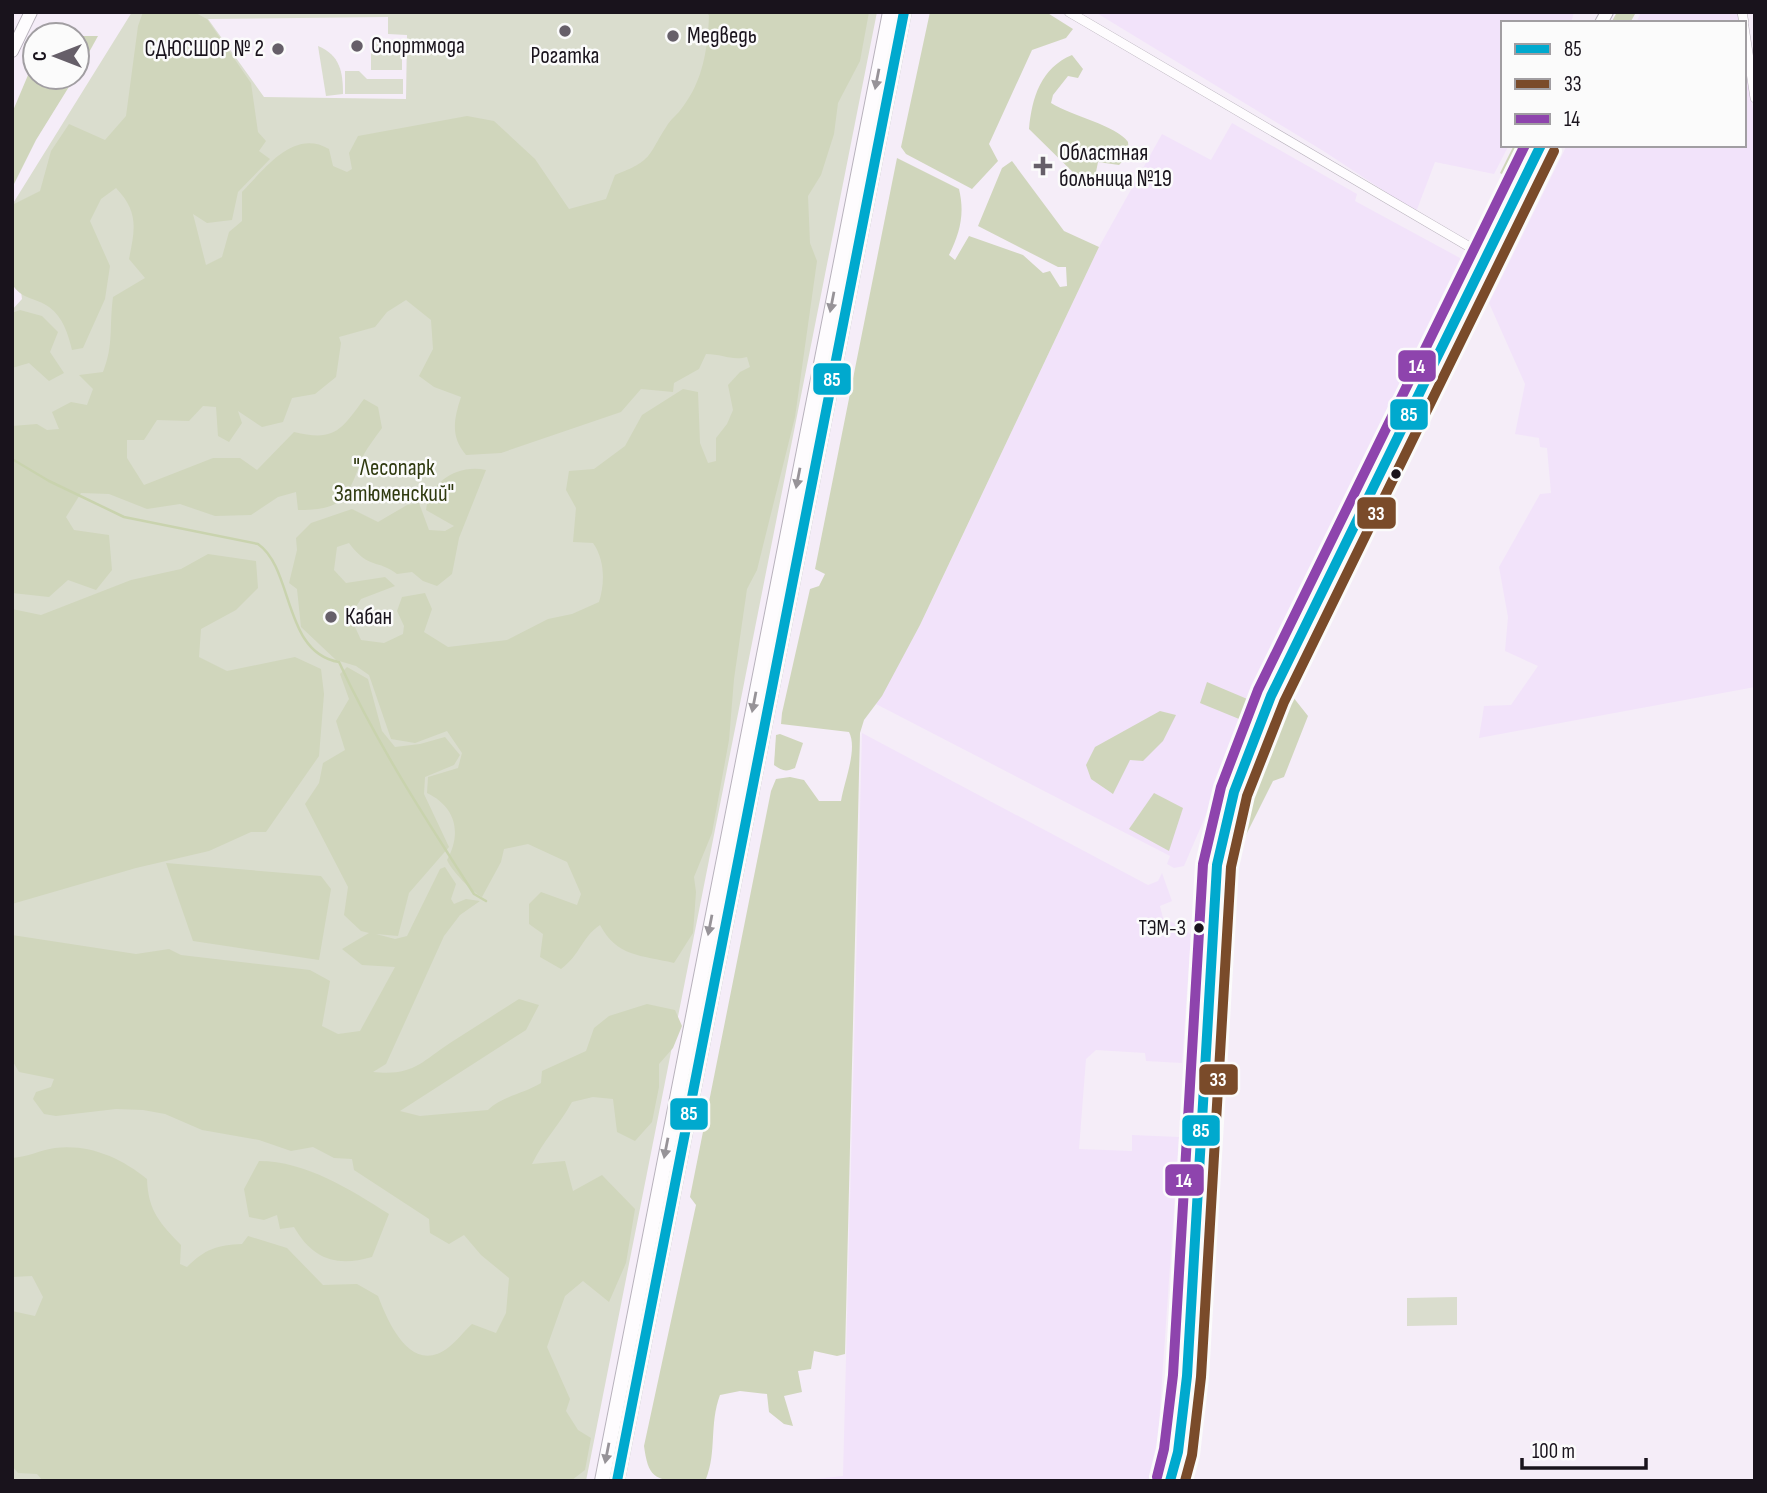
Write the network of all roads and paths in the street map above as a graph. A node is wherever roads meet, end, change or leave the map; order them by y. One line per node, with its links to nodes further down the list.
1 (31, 12): 6 (street)
2 (890, 12): 10 (main road, one-way to 10)
3 (904, 12): 11 (main road)
4 (1069, 12): 9 (street)
5 (1746, 38): 7 (street)
6 (14, 45)
7 (1755, 98)
8 (1540, 147): 9 (street)
9 (1485, 256): 14 (street)
10 (810, 411): 11 (main road); 12 (main road, one-way to 12)
11 (825, 414): 13 (main road)
12 (602, 1481)
13 (617, 1481)
14 (1170, 1481)

